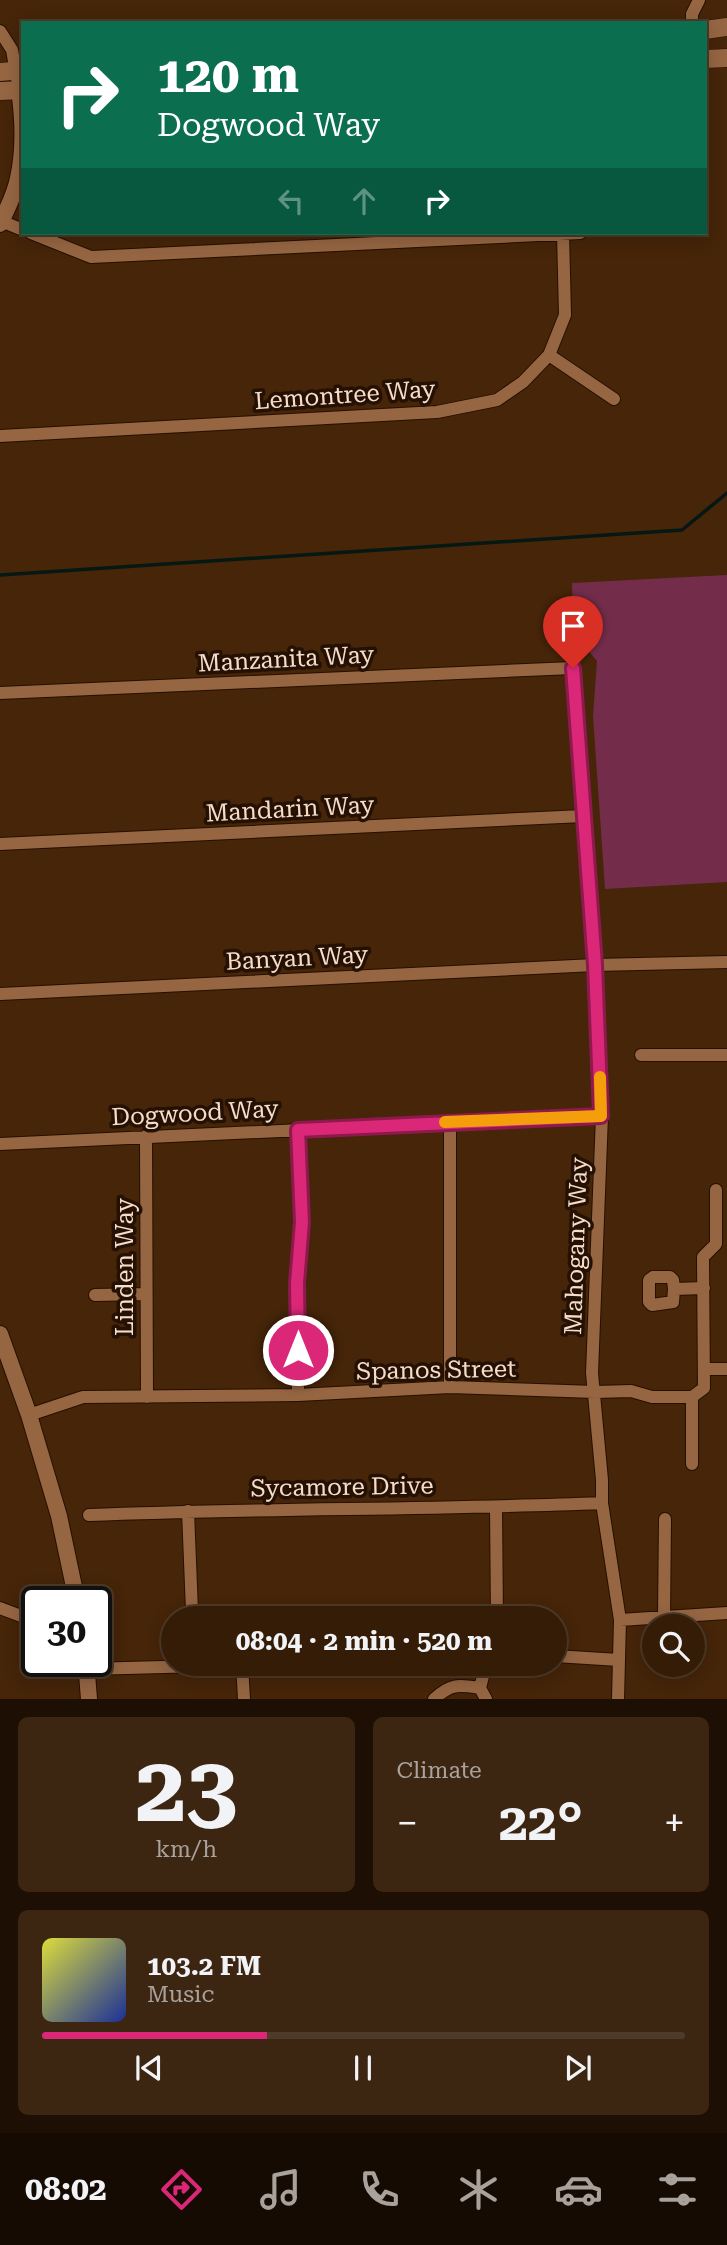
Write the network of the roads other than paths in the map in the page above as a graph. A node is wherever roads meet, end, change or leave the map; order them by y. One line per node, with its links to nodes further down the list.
1 (699, 0): 2 (street)
2 (692, 21)
3 (727, 27): 4 (main road)
4 (707, 30)
5 (0, 31): 8 (street)
6 (727, 58): 7 (main road)
7 (707, 59)
8 (13, 71): 9 (street)
9 (21, 90): 10 (main road); 11 (street)
10 (0, 91)
11 (1, 223): 12 (street)
12 (21, 229)
13 (36, 235): 14 (street)
14 (524, 235)
15 (563, 235): 16 (street, Lemontree Way)
16 (549, 355): 17 (street); 18 (street, Lemontree Way)
17 (614, 399)
18 (0, 436)
19 (573, 668): 20 (street, Manzanita Way); 21 (street, Mahogany Way)
20 (0, 693)
21 (583, 816): 22 (street, Mandarin Way); 24 (street, Mahogany Way)
22 (0, 844)
23 (727, 962): 24 (street, Banyan Way)
24 (595, 965): 25 (street, Banyan Way); 28 (street, Mahogany Way)
25 (0, 994)
26 (641, 1055): 27 (street)
27 (727, 1055)
28 (601, 1116): 29 (street, Dogwood Way); 44 (street, Mahogany Way)
29 (450, 1122): 30 (street, Dogwood Way); 43 (street)
30 (298, 1130): 31 (street, Dogwood Way); 45 (street)
31 (146, 1136): 32 (street, Dogwood Way); 37 (street, Linden Way)
32 (0, 1144)
33 (716, 1190): 34 (street)
34 (722, 1244): 35 (street)
35 (704, 1288): 36 (street); 41 (street)
36 (674, 1289)
37 (146, 1294): 38 (street); 46 (street, Linden Way)
38 (95, 1295)
39 (0, 1334): 40 (street)
40 (3, 1356): 48 (street)
41 (705, 1369): 42 (street); 47 (street)
42 (727, 1369)
43 (450, 1387): 44 (street, Spanos Street); 45 (street, Spanos Street)
44 (595, 1392): 47 (street, Spanos Street); 50 (street, Mahogany Way)
45 (298, 1395): 46 (street, Spanos Street)
46 (147, 1397): 48 (street, Spanos Street)
47 (692, 1397): 49 (street)
48 (29, 1415): 55 (street)
49 (692, 1464)
50 (602, 1503): 51 (street, Sycamore Drive); 64 (street, Mahogany Way)
51 (496, 1508): 52 (street, Sycamore Drive); 57 (street)
52 (188, 1511): 53 (street, Sycamore Drive); 56 (street)
53 (89, 1515)
54 (665, 1519): 60 (street)
55 (74, 1586)
56 (192, 1606)
57 (497, 1606)
58 (0, 1608): 62 (street)
59 (727, 1613): 61 (street)
60 (664, 1614)
61 (705, 1614)
62 (21, 1616)
63 (642, 1618): 64 (street)
64 (620, 1620): 66 (street, Mahogany Way)
65 (567, 1657): 66 (street)
66 (619, 1660): 76 (street, Mahogany Way)
67 (112, 1665): 68 (street)
68 (161, 1665)
69 (243, 1676): 74 (street)
70 (485, 1676): 72 (street)
71 (87, 1677): 73 (street)
72 (483, 1694): 75 (street)
73 (89, 1699)
74 (244, 1699)
75 (434, 1699)
76 (618, 1699)

